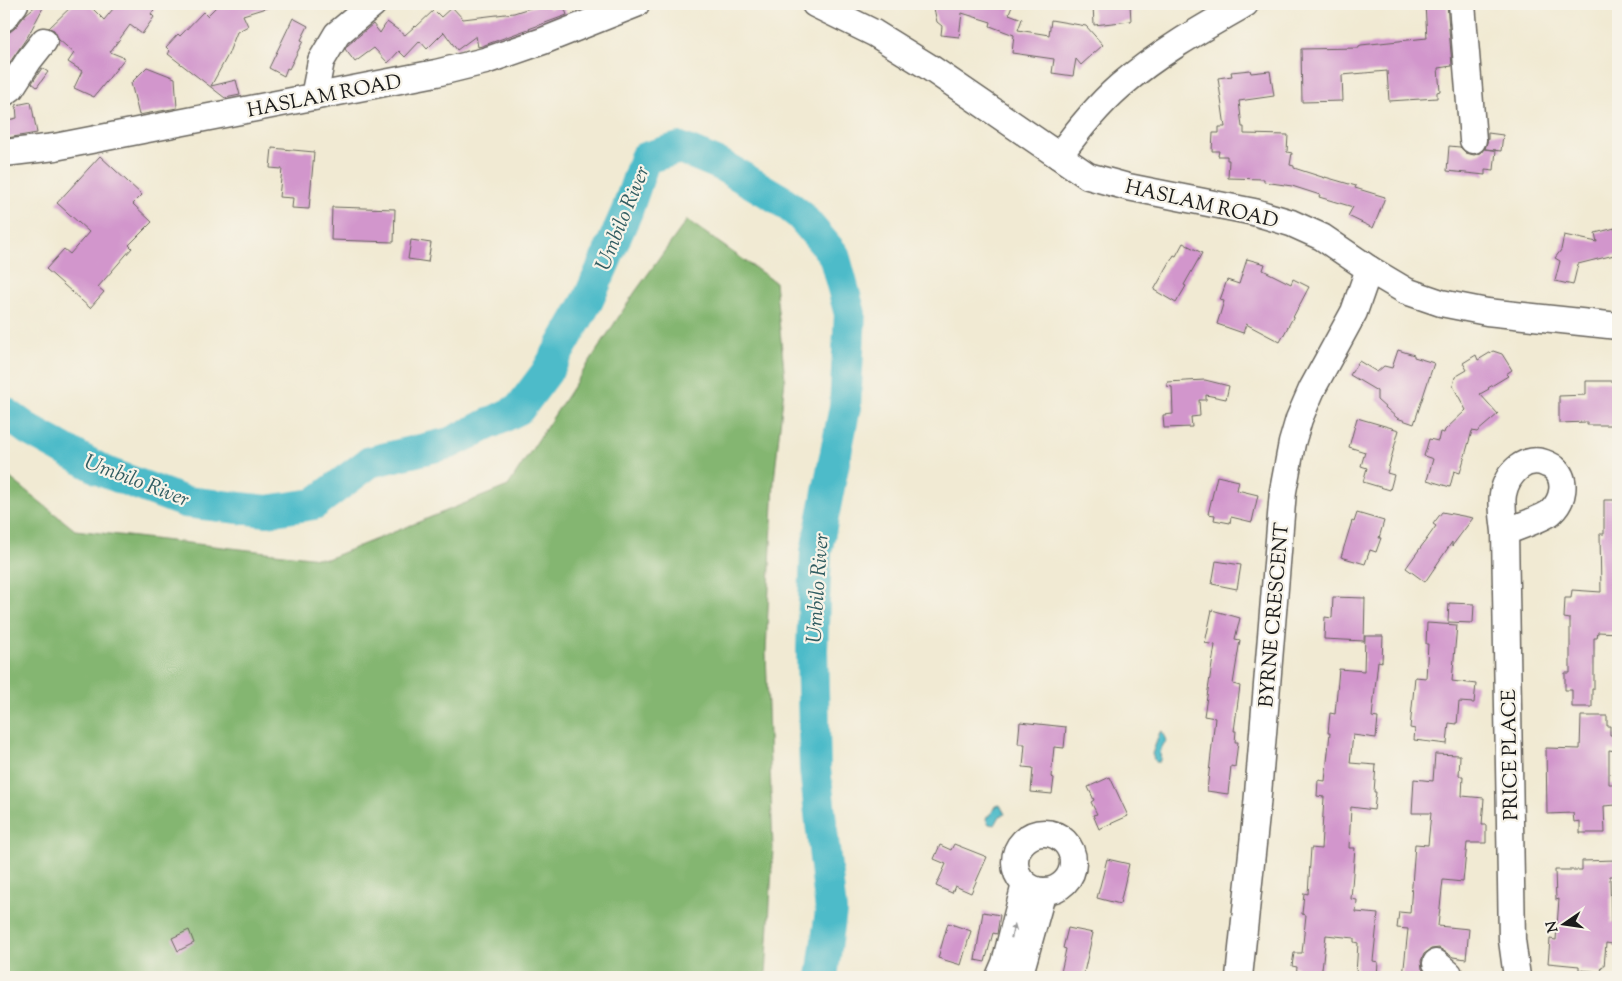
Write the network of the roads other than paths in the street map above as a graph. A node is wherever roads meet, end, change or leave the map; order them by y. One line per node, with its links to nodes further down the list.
1 (14, 4): 7 (street)
2 (373, 4): 10 (street)
3 (636, 4): 10 (street, HASLAM ROAD)
4 (815, 4): 13 (street, HASLAM ROAD)
5 (1245, 4): 13 (street)
6 (1462, 4): 11 (street)
7 (4, 18)
8 (44, 41): 9 (street)
9 (4, 93)
10 (314, 97): 12 (street, HASLAM ROAD)
11 (1473, 140)
12 (4, 153)
13 (1059, 156): 14 (street, HASLAM ROAD)
14 (1369, 269): 15 (street, HASLAM ROAD); 19 (street, BYRNE CRESCENT)
15 (1618, 326)
16 (1505, 532): 20 (street, PRICE PLACE)
17 (1034, 888): 18 (street)
18 (1011, 972)
19 (1239, 977)
20 (1512, 977)

